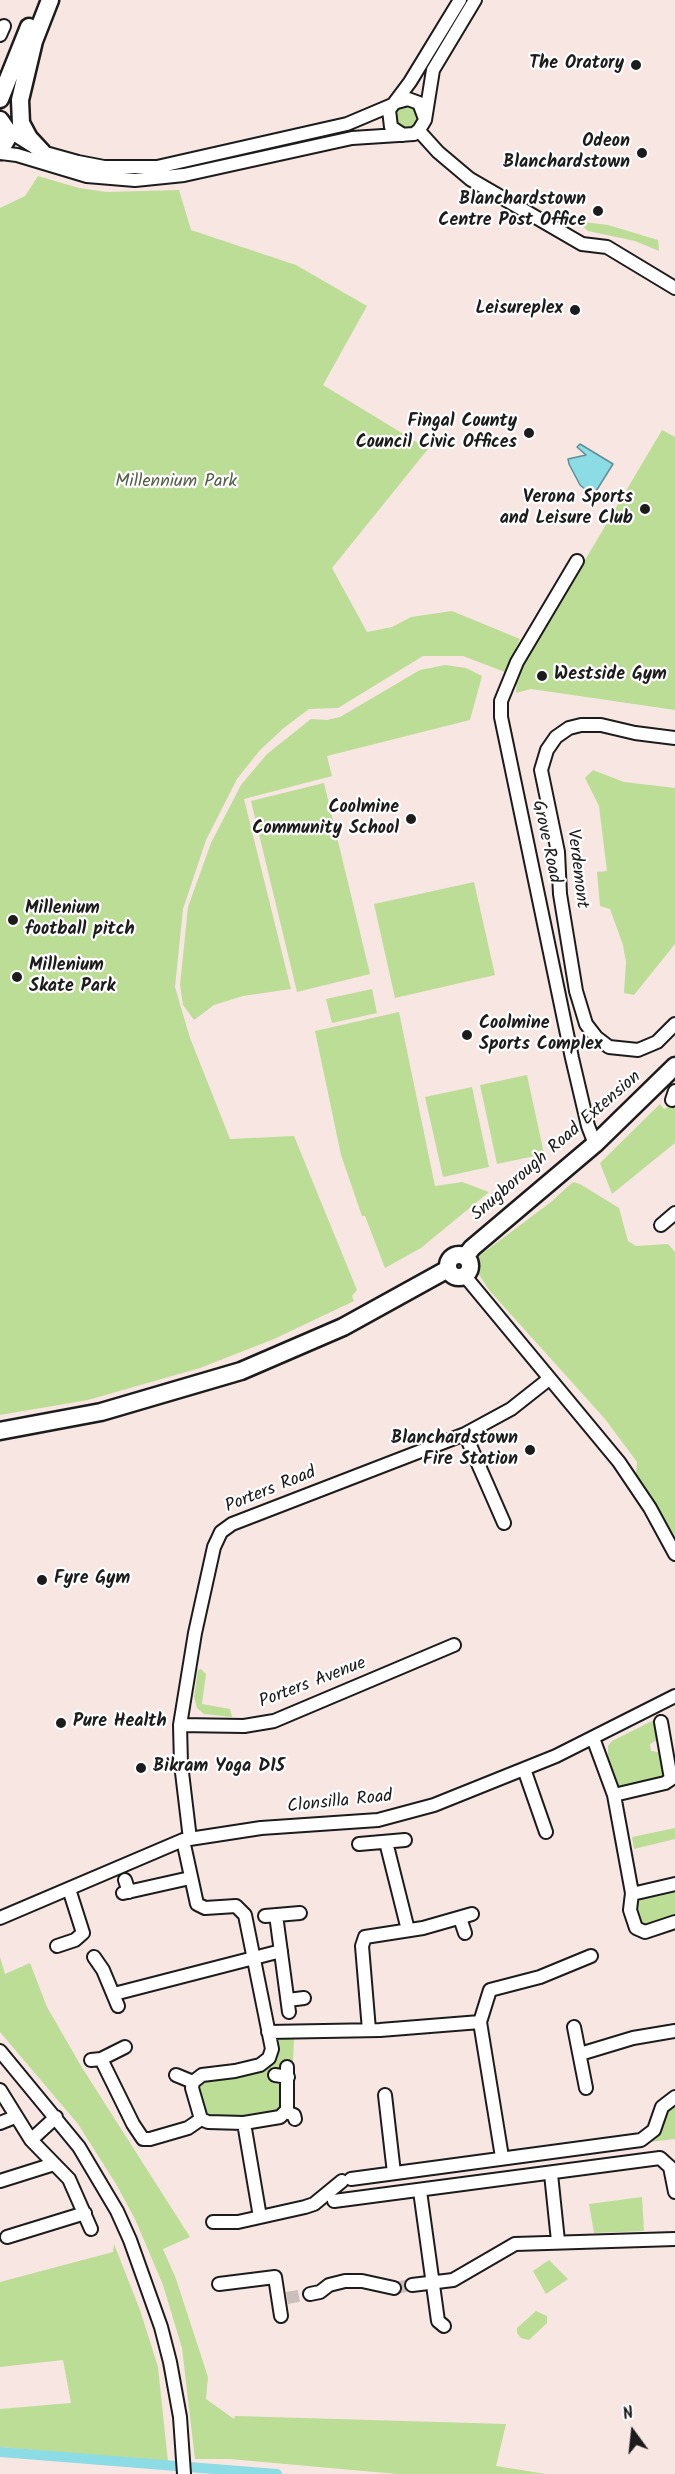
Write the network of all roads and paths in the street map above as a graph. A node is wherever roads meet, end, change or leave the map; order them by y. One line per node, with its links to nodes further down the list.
1 (40, 0): 5 (main road)
2 (50, 0): 12 (main road)
3 (460, 0): 8 (street)
4 (475, 0): 10 (street)
5 (31, 21): 6 (main road); 7 (main road)
6 (0, 69)
7 (0, 99)
8 (391, 105): 10 (street); 10 (street); 12 (street)
9 (4, 125): 11 (main road); 12 (street)
10 (417, 129): 11 (street); 13 (street)
11 (0, 152)
12 (42, 152)
13 (675, 288)
14 (577, 561): 18 (street, Grove Road)
15 (675, 738): 16 (street, Verdemont)
16 (675, 1024)
17 (675, 1066): 18 (main road, Snugborough Road Extension)
18 (595, 1144): 21 (main road, Snugborough Road Extension)
19 (675, 1213): 20 (street)
20 (661, 1225)
21 (456, 1272): 22 (street); 23 (main road)
22 (549, 1379): 24 (street, Porters Road); 26 (street)
23 (0, 1431)
24 (465, 1434): 25 (street); 30 (street, Porters Road)
25 (504, 1523)
26 (675, 1554)
27 (454, 1645): 30 (street, Porters Avenue)
28 (675, 1696): 31 (street, Clonsilla Road)
29 (661, 1722): 33 (street)
30 (180, 1725): 35 (street, Porters Road)
31 (592, 1738): 32 (street, Clonsilla Road); 33 (street)
32 (524, 1769): 34 (street); 35 (street, Clonsilla Road)
33 (614, 1795): 43 (street)
34 (546, 1832)
35 (186, 1839): 39 (street, Porters Road); 42 (street, Clonsilla Road)
36 (405, 1840): 37 (street)
37 (386, 1842): 38 (street); 47 (street)
38 (359, 1844)
39 (190, 1878): 41 (street); 53 (street, Porters Road)
40 (675, 1884): 43 (street)
41 (126, 1888)
42 (69, 1889): 45 (street, Clonsilla Road); 49 (street)
43 (632, 1894): 46 (street)
44 (300, 1913): 50 (street)
45 (0, 1918)
46 (675, 1922)
47 (408, 1930): 48 (street); 59 (street)
48 (465, 1933)
49 (57, 1946)
50 (281, 1952): 53 (street); 55 (street)
51 (591, 1956): 57 (street)
52 (94, 1957): 54 (street)
53 (253, 1957): 54 (street); 61 (street)
54 (114, 1994): 56 (street)
55 (304, 1998)
56 (118, 2006)
57 (480, 2022): 59 (street); 78 (street)
58 (574, 2027): 64 (street)
59 (369, 2030): 61 (street)
60 (675, 2031): 64 (street)
61 (268, 2032): 67 (street)
62 (125, 2047): 74 (street)
63 (0, 2051): 73 (street)
64 (580, 2054): 68 (street)
65 (283, 2073): 76 (street)
66 (176, 2075): 67 (street)
67 (193, 2082): 74 (street)
68 (586, 2088)
69 (0, 2090): 72 (street)
70 (385, 2095): 80 (street)
71 (675, 2097): 78 (street)
72 (15, 2117): 75 (street); 77 (street)
73 (56, 2117): 77 (street); 100 (street)
74 (201, 2119): 76 (street)
75 (0, 2123)
76 (244, 2123): 87 (street)
77 (31, 2140): 79 (street)
78 (502, 2157): 80 (street)
79 (54, 2164): 82 (street); 86 (street)
80 (394, 2173): 87 (street)
81 (551, 2174): 83 (street); 84 (street); 92 (street)
82 (0, 2181)
83 (420, 2191): 85 (street); 94 (street)
84 (675, 2192)
85 (334, 2201)
86 (85, 2213): 89 (street); 90 (street)
87 (260, 2217): 88 (street)
88 (213, 2222)
89 (91, 2229)
90 (7, 2237)
91 (675, 2239): 92 (street)
92 (558, 2241): 94 (street)
93 (219, 2284): 98 (street)
94 (433, 2284): 95 (street); 99 (street)
95 (412, 2285)
96 (394, 2288): 97 (street)
97 (310, 2294)
98 (280, 2316)
99 (444, 2326)
100 (184, 2474)

